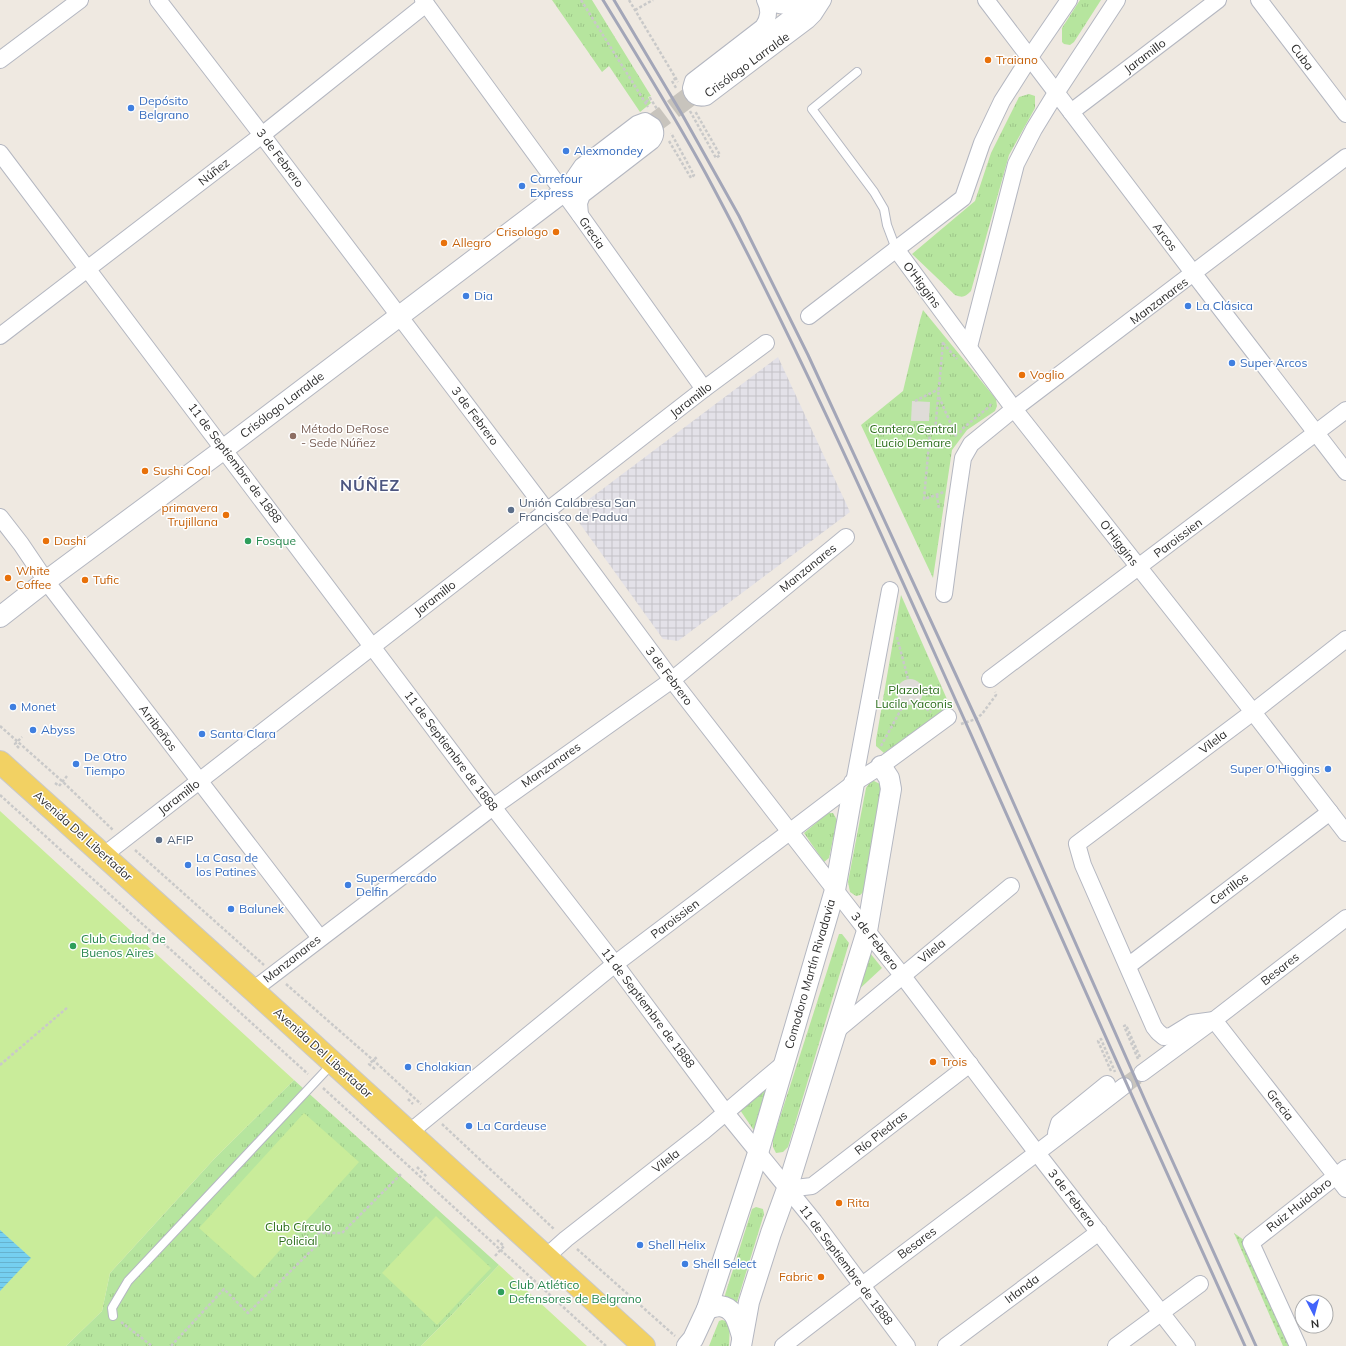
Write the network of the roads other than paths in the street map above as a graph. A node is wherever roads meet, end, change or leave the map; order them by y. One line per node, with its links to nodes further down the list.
1 (80, 0): 14 (street)
2 (158, 0): 21 (street, 3 de Febrero)
3 (766, 0): 4 (street); 6 (street, Crisólogo Larralde)
4 (807, 0)
5 (817, 0): 16 (street, Crisólogo Larralde)
6 (823, 0)
7 (986, 0): 13 (street, Arcos)
8 (1069, 0): 13 (street)
9 (1117, 0): 17 (street)
10 (1218, 0): 18 (street, Jaramillo)
11 (1259, 0): 19 (street, Cuba)
12 (424, 2): 21 (street, Núñez); 24 (street, Grecia)
13 (1030, 57): 17 (street, Arcos); 26 (street)
14 (0, 60)
15 (857, 72): 26 (lane)
16 (701, 88)
17 (1056, 93): 18 (street, Arcos); 33 (street)
18 (1071, 112): 28 (street, Arcos)
19 (1346, 114)
20 (651, 127): 24 (street, Crisólogo Larralde); 25 (street)
21 (262, 135): 27 (street, Núñez); 29 (street, 3 de Febrero)
22 (0, 153): 27 (street, 11 de Septiembre de 1888)
23 (1346, 157): 28 (street, Manzanares)
24 (563, 193): 25 (street, Grecia); 29 (street, Crisólogo Larralde)
25 (580, 215): 34 (street, Grecia)
26 (896, 249): 30 (street); 33 (street, O'Higgins)
27 (88, 269): 31 (street, Núñez); 38 (street, 11 de Septiembre de 1888)
28 (1194, 274): 35 (street, Manzanares); 37 (street, Arcos)
29 (400, 316): 38 (street, Crisólogo Larralde); 40 (street, 3 de Febrero)
30 (809, 316)
31 (0, 336)
32 (766, 343): 34 (street, Jaramillo)
33 (969, 347): 35 (street, O'Higgins)
34 (704, 389): 40 (street, Jaramillo)
35 (1014, 410): 43 (street, O'Higgins); 46 (street, Manzanares)
36 (1346, 410): 37 (street, Paroissien)
37 (1316, 433): 39 (street, Arcos); 43 (street, Paroissien)
38 (224, 449): 44 (street, Crisólogo Larralde); 49 (street, 11 de Septiembre de 1888)
39 (1346, 472)
40 (547, 511): 49 (street, Jaramillo); 51 (street, 3 de Febrero)
41 (0, 517): 44 (street, Arribeños)
42 (846, 536): 51 (street, Manzanares)
43 (1138, 568): 50 (street, Paroissien); 52 (street, O'Higgins)
44 (46, 581): 47 (street, Crisólogo Larralde); 56 (street, Arribeños)
45 (890, 590): 57 (street, Comodoro Martín Rivadavia)
46 (944, 594)
47 (0, 617)
48 (1346, 639): 52 (street, Vilela)
49 (373, 646): 56 (street, Jaramillo); 58 (street, 11 de Septiembre de 1888)
50 (990, 679)
51 (672, 680): 58 (street, Manzanares); 60 (street, 3 de Febrero)
52 (1253, 712): 59 (street, O'Higgins); 69 (street, Vilela)
53 (954, 721): 55 (street, Paroissien)
54 (0, 762): 62 (main road, Avenida Del Libertador)
55 (881, 766): 57 (street, Paroissien); 66 (street)
56 (199, 781): 62 (street, Jaramillo); 67 (street, Arribeños)
57 (854, 782): 60 (street, Paroissien); 64 (street, Comodoro Martín Rivadavia)
58 (493, 807): 67 (street, Manzanares); 68 (street, 11 de Septiembre de 1888)
59 (1330, 812): 61 (street, O'Higgins); 69 (street, Cerrillos)
60 (790, 831): 64 (street, 3 de Febrero); 68 (street, Paroissien)
61 (1346, 833)
62 (104, 855): 71 (main road, Avenida Del Libertador)
63 (1011, 886): 70 (street, Vilela)
64 (835, 890): 66 (street, 3 de Febrero); 75 (street, Comodoro Martín Rivadavia)
65 (1346, 918): 72 (street, Besares)
66 (867, 931): 70 (street, 3 de Febrero); 73 (street)
67 (320, 938): 71 (street, Manzanares)
68 (615, 964): 81 (street, 11 de Septiembre de 1888); 82 (street, Paroissien)
69 (1128, 966): 72 (street, Besares)
70 (902, 975): 73 (street, Vilela); 76 (street, 3 de Febrero)
71 (253, 990): 74 (main road, Avenida Del Libertador)
72 (1214, 1020): 77 (street, Besares); 78 (street, Besares); 86 (street, Grecia)
73 (836, 1031): 87 (street)
74 (334, 1063): 82 (main road, Avenida Del Libertador); 95 (lane)
75 (783, 1064): 81 (street, Vilela); 84 (street, Comodoro Martín Rivadavia)
76 (970, 1064): 85 (street, 3 de Febrero); 87 (street, Río Piedras)
77 (1141, 1065)
78 (1161, 1072)
79 (1116, 1081): 83 (street, Besares)
80 (1118, 1105): 83 (street, Besares)
81 (726, 1112): 84 (street, 11 de Septiembre de 1888); 90 (street, Vilela)
82 (410, 1132): 90 (main road, Avenida Del Libertador)
83 (1053, 1142): 85 (street, Besares)
84 (758, 1153): 87 (street, 11 de Septiembre de 1888); 93 (street, Comodoro Martín Rivadavia)
85 (1037, 1153): 89 (street, 3 de Febrero); 92 (street, Besares)
86 (1341, 1172): 88 (street, Grecia); 104 (street, Ruiz Huidobro)
87 (786, 1189): 92 (street, 11 de Septiembre de 1888); 96 (street)
88 (1346, 1189)
89 (1099, 1232): 94 (street, 3 de Febrero); 101 (street, Irlanda)
90 (547, 1256): 98 (main road, Avenida Del Libertador)
91 (1200, 1284): 94 (street)
92 (861, 1285): 99 (street, Besares); 100 (street, 11 de Septiembre de 1888)
93 (707, 1309): 96 (street); 97 (street, Comodoro Martín Rivadavia)
94 (1161, 1312): 102 (street); 103 (street, 3 de Febrero)
95 (113, 1316)
96 (741, 1341)
97 (682, 1342)
98 (644, 1346)
99 (783, 1346)
100 (907, 1346)
101 (946, 1346)
102 (1116, 1346)
103 (1187, 1346)
104 (1298, 1346)

